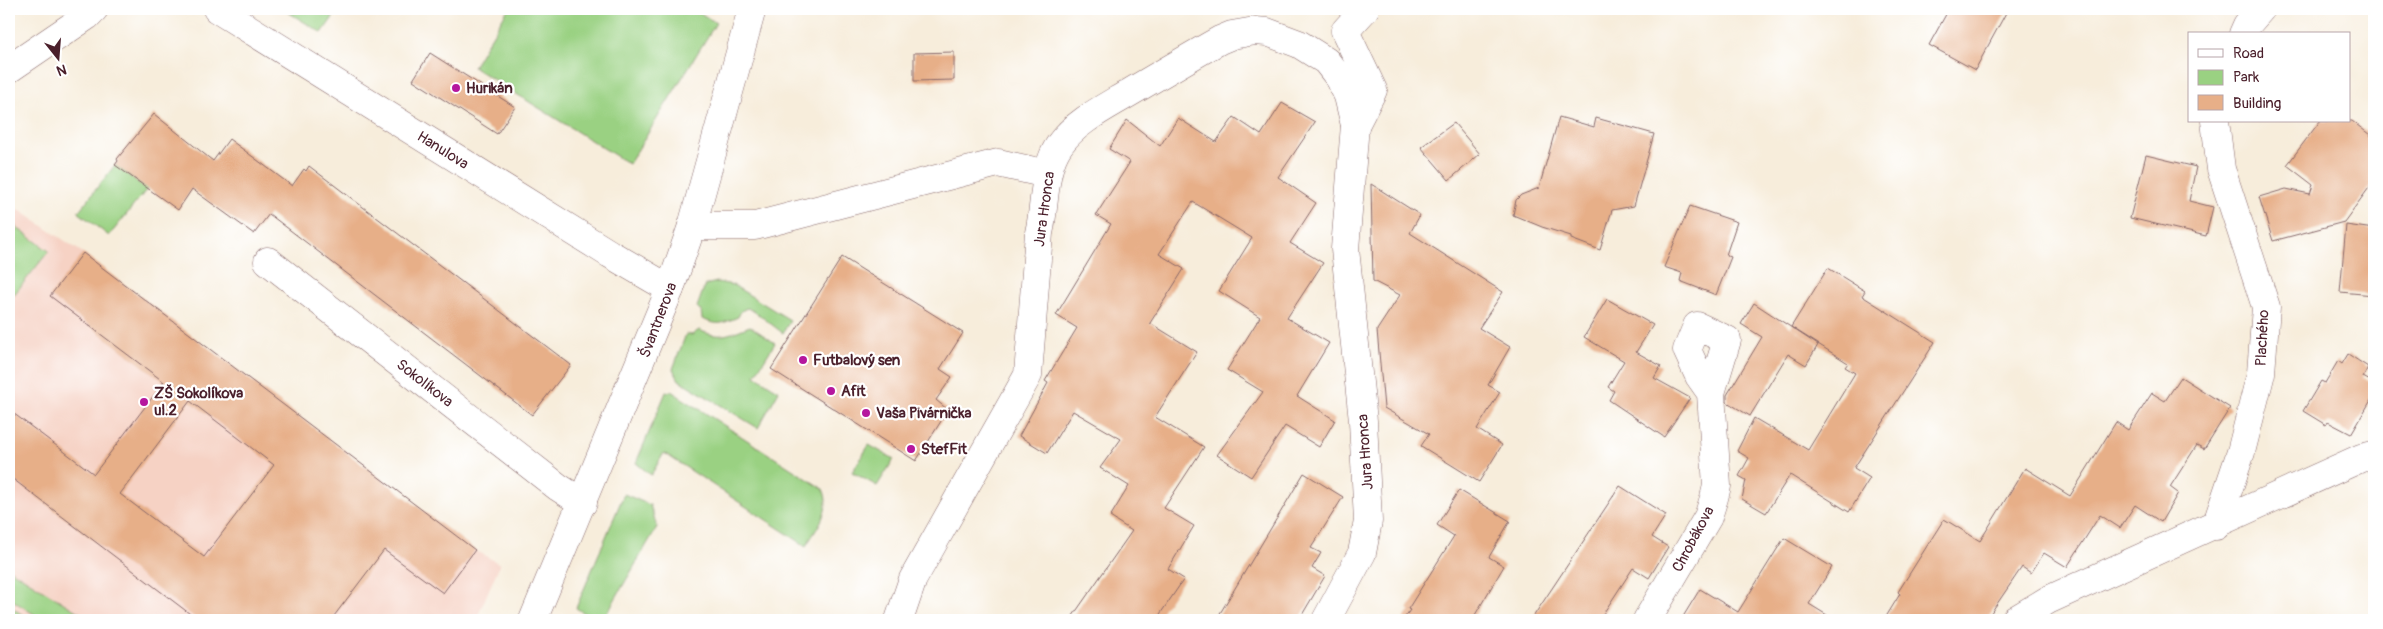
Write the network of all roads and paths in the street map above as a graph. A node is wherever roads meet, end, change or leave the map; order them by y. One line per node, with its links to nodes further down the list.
1 (94, 9): 7 (street)
2 (217, 9): 13 (street, Hanulova)
3 (752, 9): 11 (street, Švantnerova)
4 (1365, 9): 9 (street, Jura Hronca)
5 (2261, 9): 6 (street)
6 (2244, 32)
7 (9, 69)
8 (2216, 122): 17 (street, Plachého)
9 (1355, 125): 10 (street, Jura Hronca); 20 (street, Jura Hronca)
10 (1047, 174): 11 (street); 19 (street, Jura Hronca)
11 (692, 226): 13 (street, Švantnerova)
12 (268, 261): 16 (street, Sokolíkova)
13 (670, 289): 16 (street, Švantnerova)
14 (1711, 393): 21 (street, Chrobákova)
15 (2374, 455): 17 (street)
16 (583, 504): 18 (street, Švantnerova)
17 (2216, 526): 22 (street)
18 (534, 620)
19 (899, 620)
20 (1326, 620)
21 (1647, 620)
22 (2015, 620)

